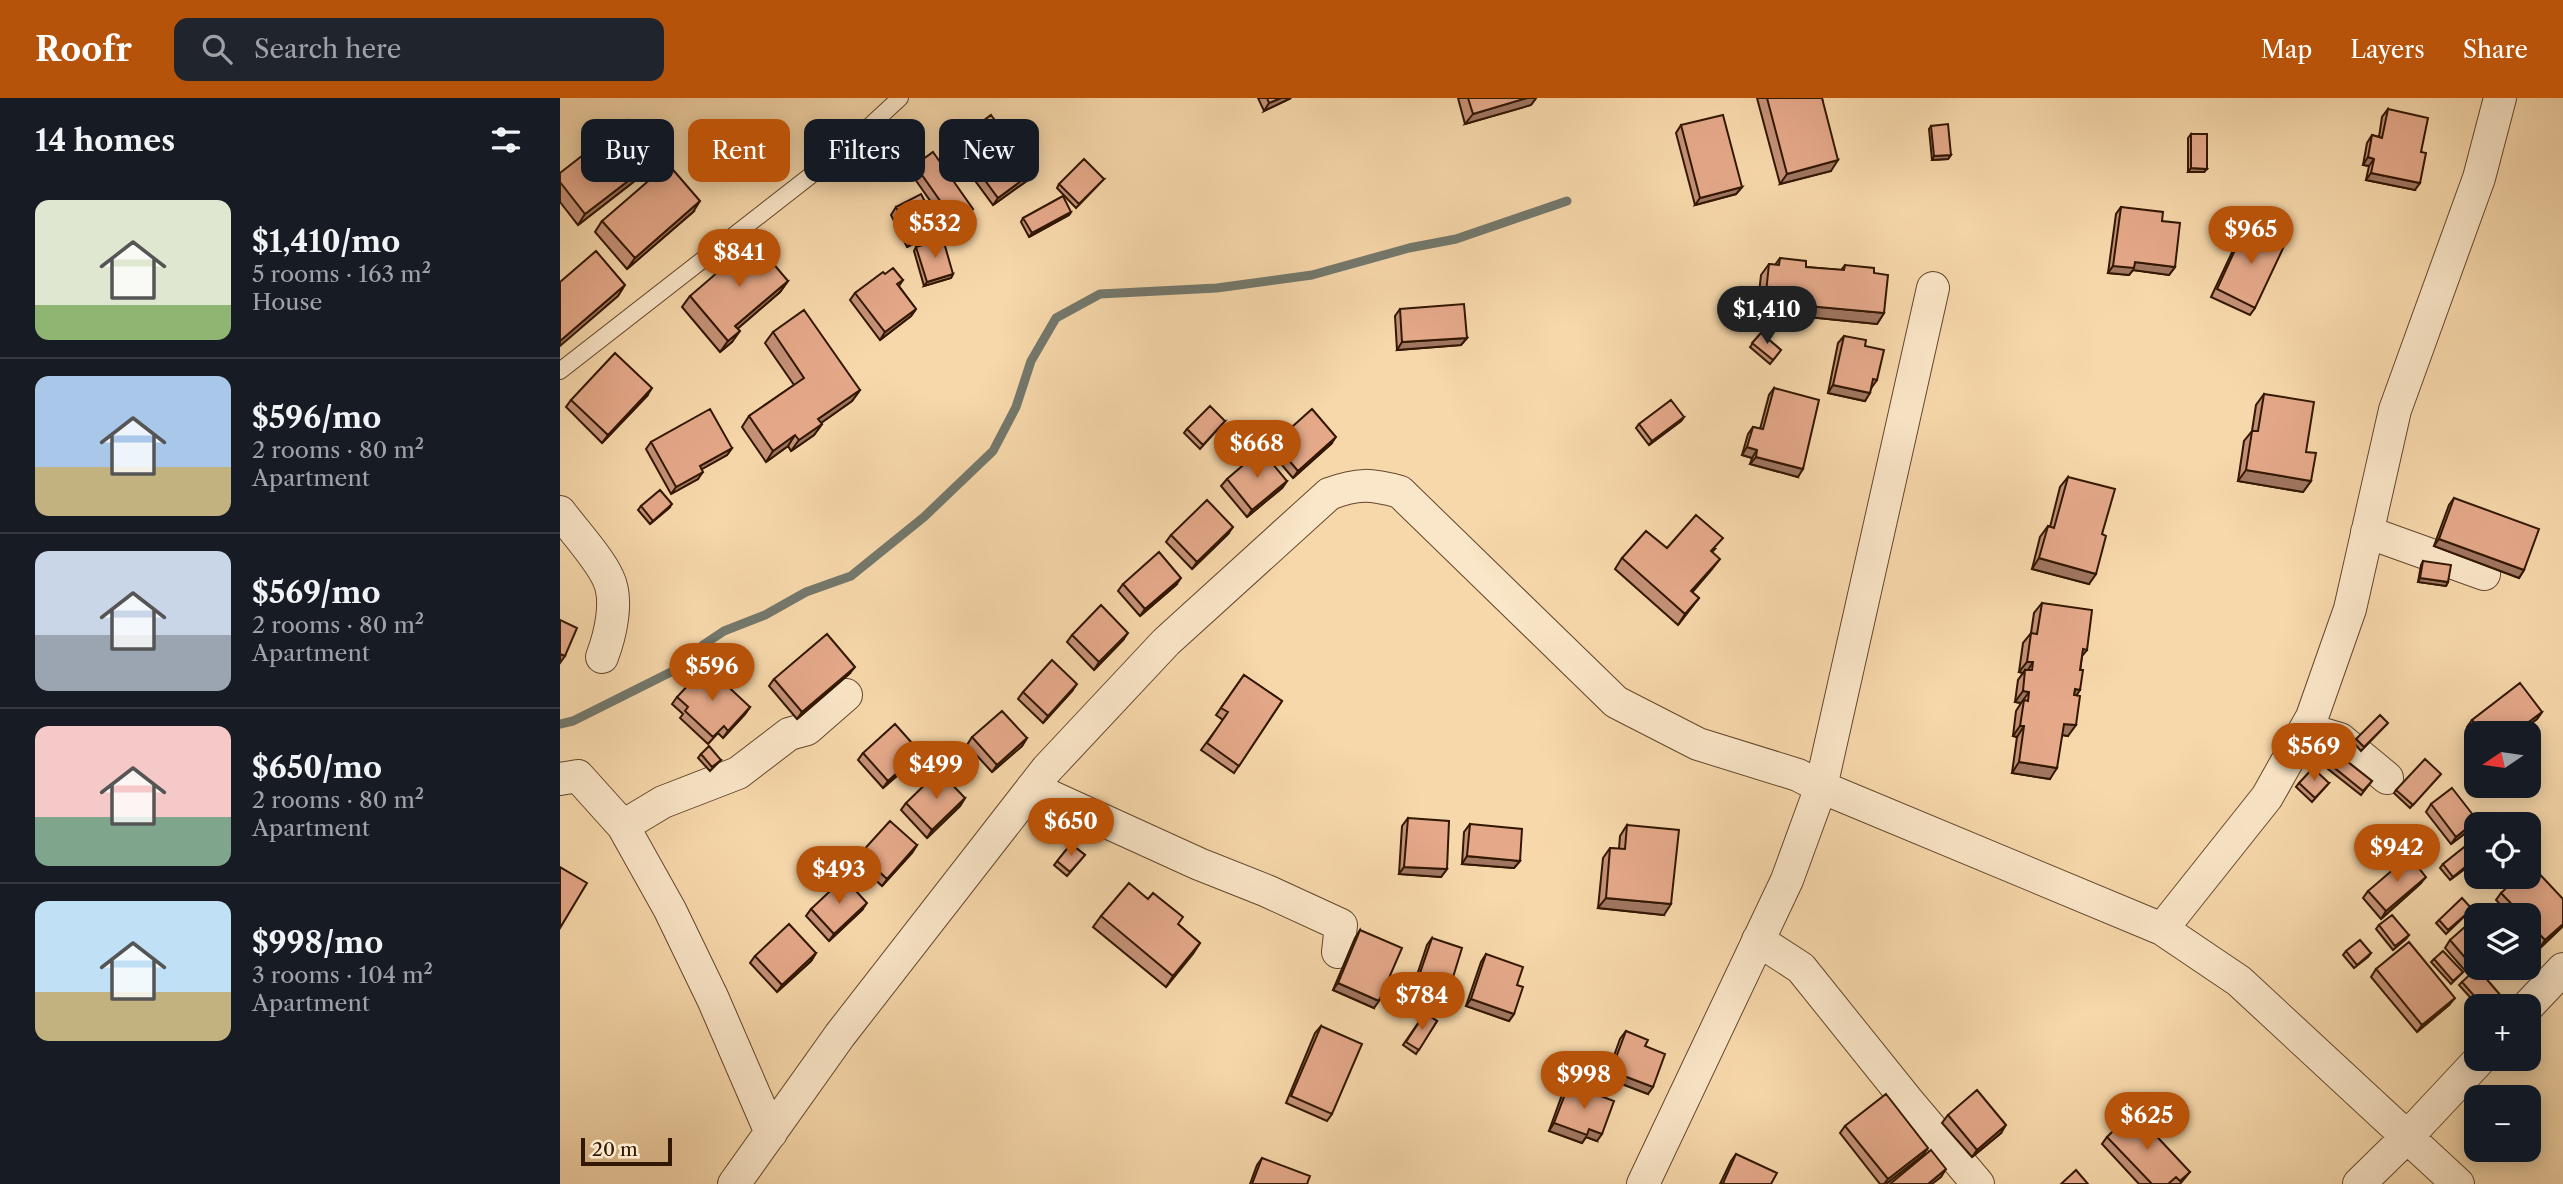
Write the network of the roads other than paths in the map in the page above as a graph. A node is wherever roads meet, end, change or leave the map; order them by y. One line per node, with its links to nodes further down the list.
1 (900, 98): 4 (lane)
2 (2500, 98): 6 (street)
3 (1933, 288): 13 (street)
4 (560, 371)
5 (560, 512): 8 (street)
6 (2367, 531): 7 (street); 10 (street)
7 (2484, 574)
8 (602, 657)
9 (846, 695): 15 (street)
10 (2306, 729): 11 (street); 16 (street)
11 (2387, 778)
12 (560, 779): 15 (street)
13 (1821, 787): 14 (street); 16 (street); 17 (street)
14 (1032, 788): 18 (street); 22 (street)
15 (623, 826): 22 (street)
16 (2162, 929): 23 (street)
17 (1758, 940): 25 (street); 26 (street)
18 (1338, 952)
19 (2563, 969): 20 (street)
20 (2540, 994)
21 (2469, 1071): 23 (street)
22 (771, 1133): 24 (street)
23 (2408, 1136): 27 (street); 28 (street)
24 (734, 1184)
25 (1643, 1184)
26 (1979, 1184)
27 (2359, 1184)
28 (2458, 1184)

